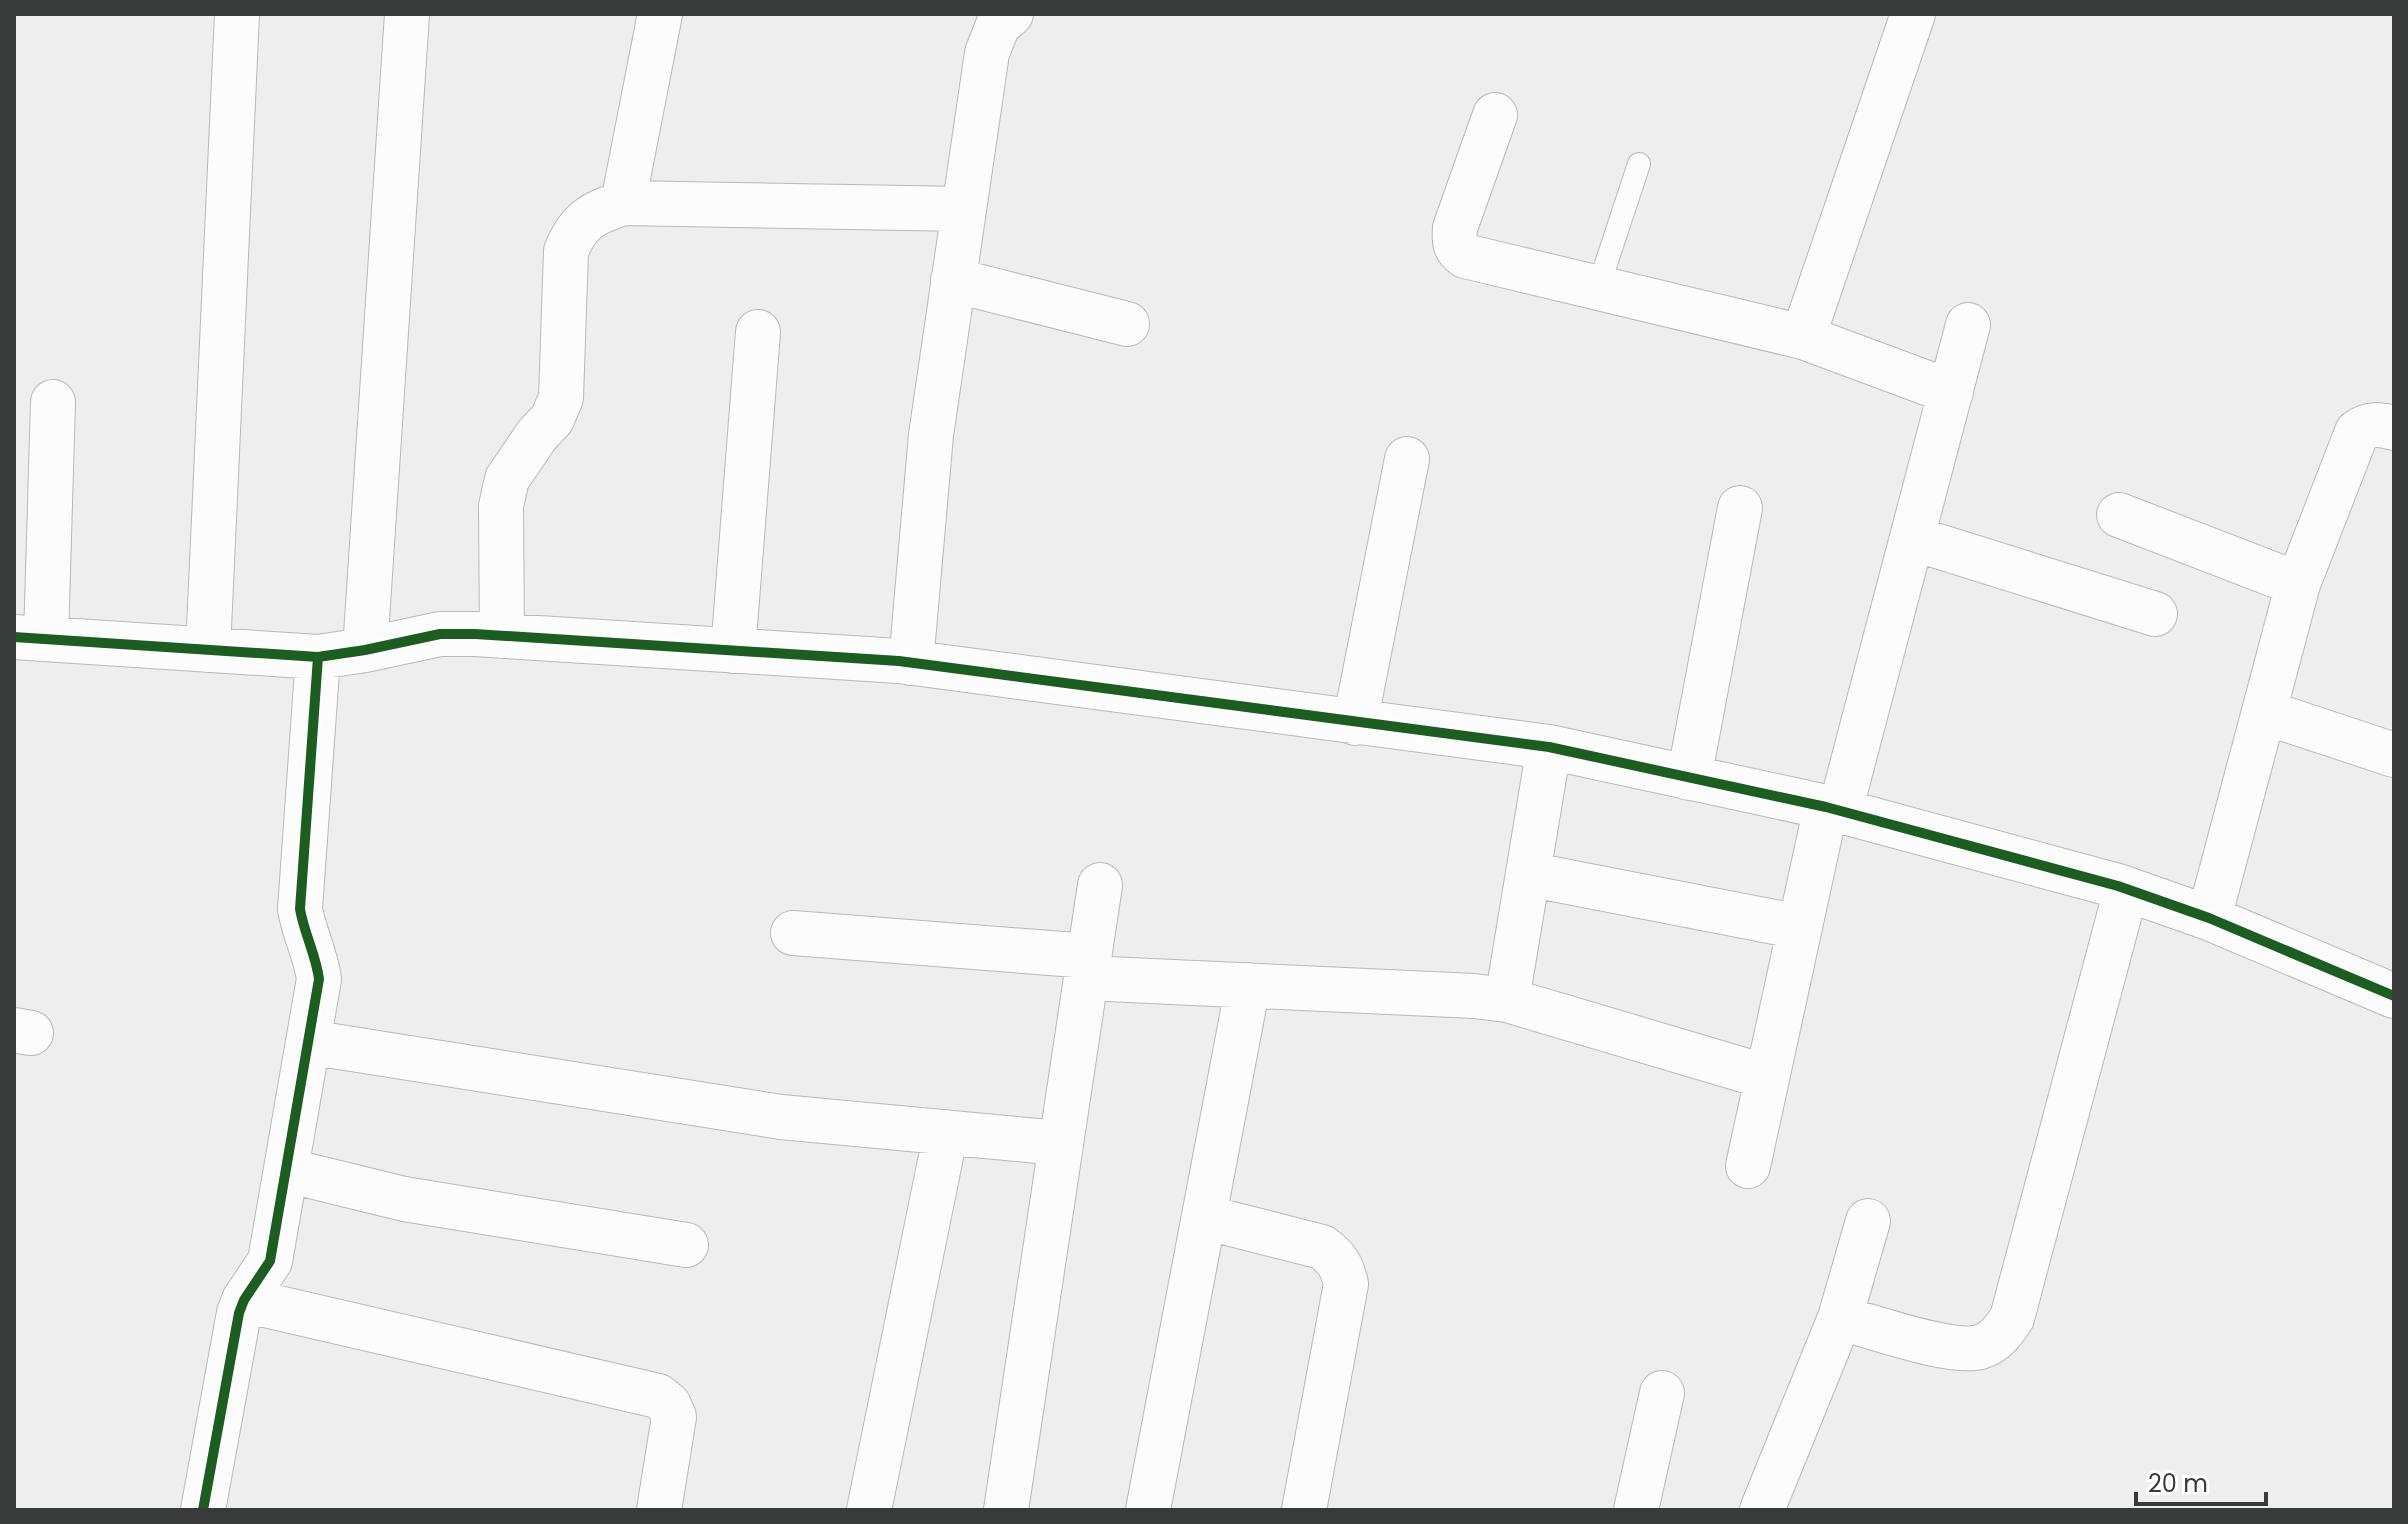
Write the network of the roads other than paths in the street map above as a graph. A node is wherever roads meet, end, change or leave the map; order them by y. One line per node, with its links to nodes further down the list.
1 (237, 14): 27 (street)
2 (407, 14): 28 (street)
3 (660, 14): 8 (street)
4 (1011, 14): 9 (street)
5 (1913, 14): 15 (street)
6 (1495, 115): 11 (street)
7 (1639, 164): 11 (lane)
8 (623, 203): 9 (street); 25 (street)
9 (964, 209): 10 (street)
10 (953, 280): 12 (street); 31 (street)
11 (1598, 288): 15 (street)
12 (1127, 324)
13 (1968, 325): 16 (street)
14 (758, 332): 29 (street)
15 (1803, 337): 16 (street)
16 (1951, 392): 22 (street)
17 (53, 402): 26 (street)
18 (2394, 428): 23 (street)
19 (1407, 459): 33 (street)
20 (1740, 508): 36 (street)
21 (2119, 515): 23 (street)
22 (1912, 538): 24 (street); 37 (street)
23 (2298, 584): 32 (street)
24 (2155, 614)
25 (502, 636): 28 (street); 29 (street)
26 (30, 638): 27 (street)
27 (208, 650): 30 (street)
28 (365, 650): 30 (street)
29 (733, 651): 31 (street)
30 (318, 657): 48 (street)
31 (911, 663): 33 (street)
32 (2264, 712): 35 (street); 41 (street)
33 (1355, 723): 34 (street)
34 (1549, 747): 36 (street); 38 (street)
35 (2394, 755)
36 (1689, 778): 37 (street)
37 (1833, 809): 40 (street); 42 (street)
38 (1528, 874): 42 (street); 47 (street)
39 (1100, 885): 44 (street)
40 (2126, 890): 41 (street); 58 (street)
41 (2209, 918): 46 (street)
42 (1800, 927): 49 (street)
43 (793, 933): 44 (street)
44 (1087, 967): 45 (street); 51 (street)
45 (1248, 985): 47 (street); 54 (street)
46 (2394, 996)
47 (1507, 1000): 49 (street)
48 (308, 1042): 50 (street); 53 (street)
49 (1767, 1077): 52 (street)
50 (946, 1132): 51 (street); 62 (street)
51 (1059, 1143): 63 (street)
52 (1748, 1166)
53 (286, 1170): 56 (street); 57 (street)
54 (1204, 1217): 64 (street); 65 (street)
55 (1868, 1221): 58 (street)
56 (686, 1245)
57 (244, 1300): 60 (street); 61 (street)
58 (1840, 1318): 67 (street)
59 (1662, 1393): 66 (street)
60 (203, 1510)
61 (659, 1510)
62 (869, 1510)
63 (1006, 1510)
64 (1148, 1510)
65 (1304, 1510)
66 (1636, 1510)
67 (1762, 1510)

